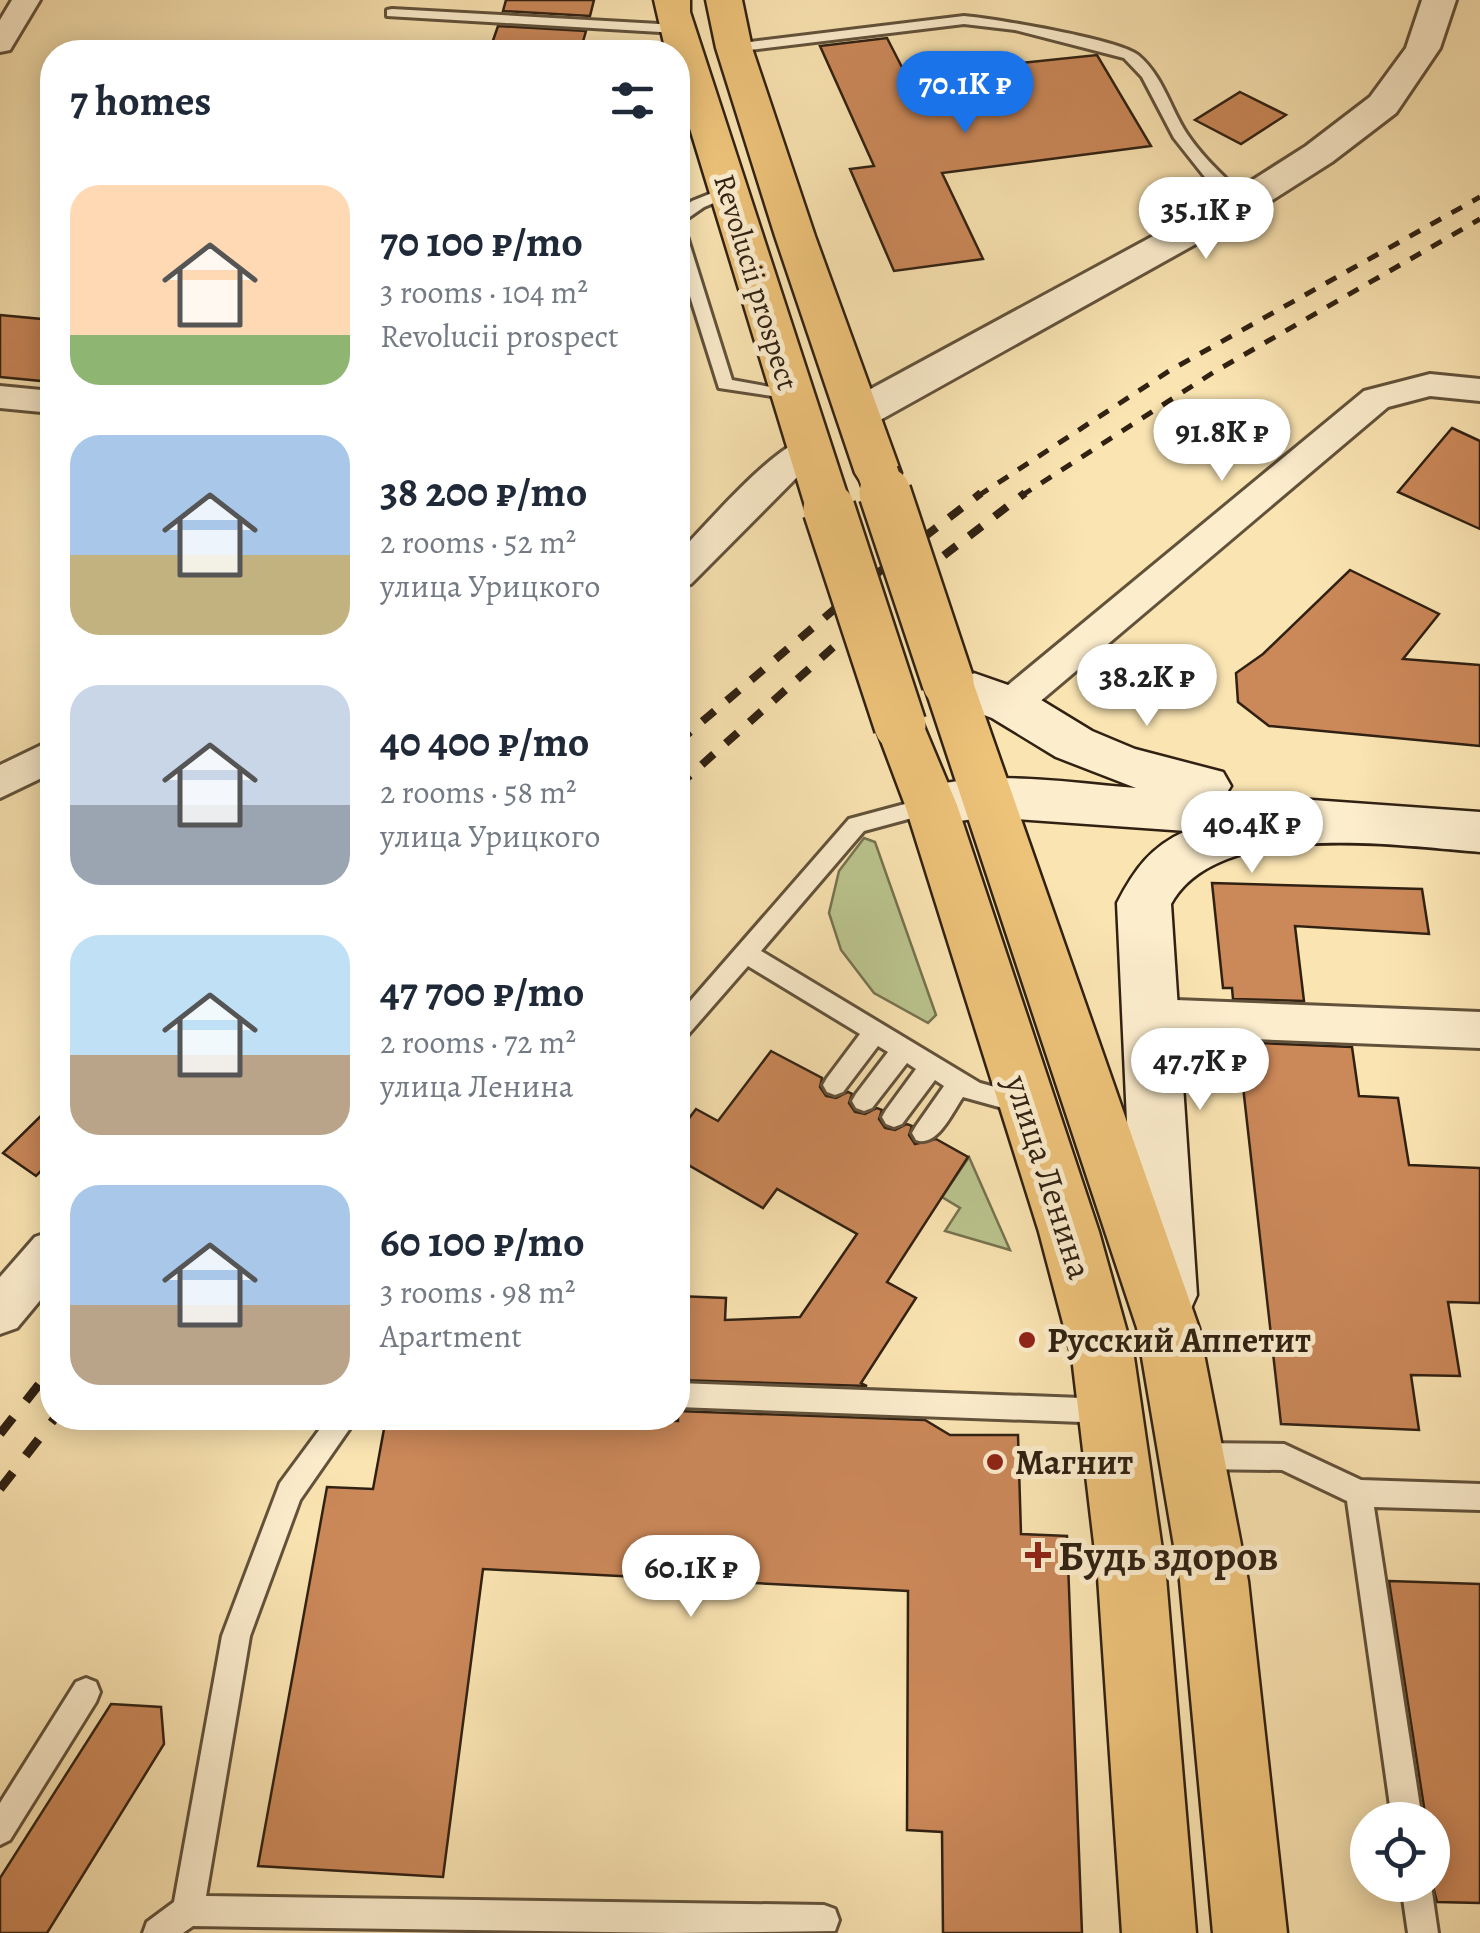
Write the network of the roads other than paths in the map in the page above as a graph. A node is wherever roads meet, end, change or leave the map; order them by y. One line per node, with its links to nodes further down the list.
1 (724, 0): 8 (main road, Revolucii prospect)
2 (1439, 0): 11 (street)
3 (16, 7): 7 (street)
4 (392, 14): 5 (lane)
5 (675, 15): 6 (main road, Revolucii prospect)
6 (682, 40)
7 (0, 44)
8 (734, 48): 11 (lane); 18 (main road, Revolucii prospect)
9 (690, 66): 10 (main road, Revolucii prospect)
10 (727, 192): 12 (lane); 15 (main road, Revolucii prospect)
11 (1242, 203): 18 (street)
12 (690, 210)
13 (690, 272): 15 (lane)
14 (1480, 390): 22 (street)
15 (792, 396): 19 (main road, Revolucii prospect)
16 (0, 397): 17 (street)
17 (40, 401)
18 (858, 414): 21 (main road, улица Ленина, bridge)
19 (809, 448): 20 (street); 26 (main road, улица Ленина, bridge)
20 (690, 563)
21 (948, 682): 22 (main road); 25 (main road, улица Ленина)
22 (1010, 704): 27 (main road)
23 (40, 762): 24 (street)
24 (0, 783)
25 (988, 797): 26 (main road); 27 (main road); 44 (main road, улица Ленина)
26 (931, 805): 29 (lane); 39 (main road, улица Ленина)
27 (1334, 822): 28 (main road); 30 (main road, улица Ленина)
28 (1480, 832)
29 (747, 954): 31 (lane); 33 (lane)
30 (1150, 1016): 32 (street); 44 (main road, улица Ленина)
31 (690, 1017)
32 (1480, 1030)
33 (875, 1032): 34 (lane); 37 (lane)
34 (904, 1049): 35 (lane); 38 (lane)
35 (932, 1066): 36 (lane); 40 (lane)
36 (960, 1082): 39 (lane); 41 (lane)
37 (835, 1085)
38 (864, 1101)
39 (1026, 1104): 46 (main road, улица Ленина)
40 (894, 1117)
41 (924, 1133)
42 (40, 1266): 43 (street)
43 (0, 1312)
44 (1168, 1328): 48 (main road, улица Ленина)
45 (690, 1395): 46 (lane)
46 (1112, 1411): 58 (main road, улица Ленина)
47 (335, 1430): 55 (lane)
48 (1192, 1456): 49 (lane); 59 (main road, улица Ленина)
49 (1360, 1493): 50 (lane); 52 (lane)
50 (1480, 1497)
51 (86, 1692): 53 (lane)
52 (1404, 1802)
53 (0, 1830)
54 (1418, 1902): 60 (lane)
55 (188, 1911): 56 (lane); 57 (lane)
56 (824, 1920)
57 (158, 1933)
58 (1158, 1933)
59 (1250, 1933)
60 (1423, 1933)

